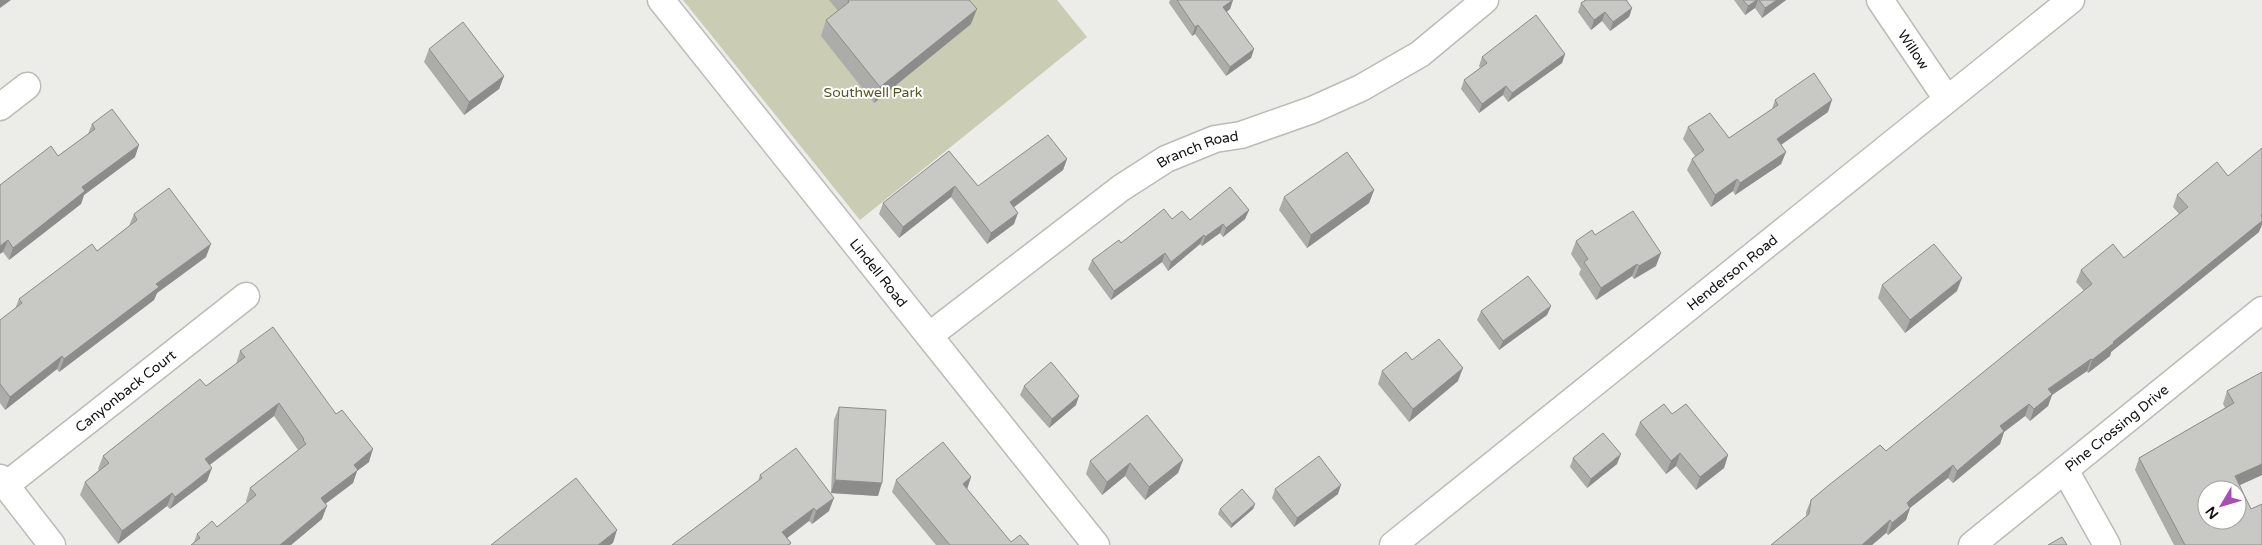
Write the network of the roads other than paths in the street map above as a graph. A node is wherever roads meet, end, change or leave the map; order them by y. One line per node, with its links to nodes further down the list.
1 (661, 0): 10 (street, Lindell Road)
2 (1485, 0): 10 (street, Branch Road)
3 (1880, 0): 6 (street, Willow)
4 (2071, 0): 6 (street, Henderson Road)
5 (27, 86): 7 (street)
6 (1947, 99): 15 (street, Henderson Road)
7 (0, 107)
8 (246, 296): 12 (street, Canyonback Court)
9 (2262, 310): 11 (street, Pine Crossing Drive)
10 (930, 335): 14 (street, Lindell Road)
11 (2065, 470): 16 (street, Pine Crossing Drive); 17 (street)
12 (3, 481): 13 (street)
13 (52, 545)
14 (1096, 545)
15 (1393, 545)
16 (1972, 545)
17 (2107, 545)

